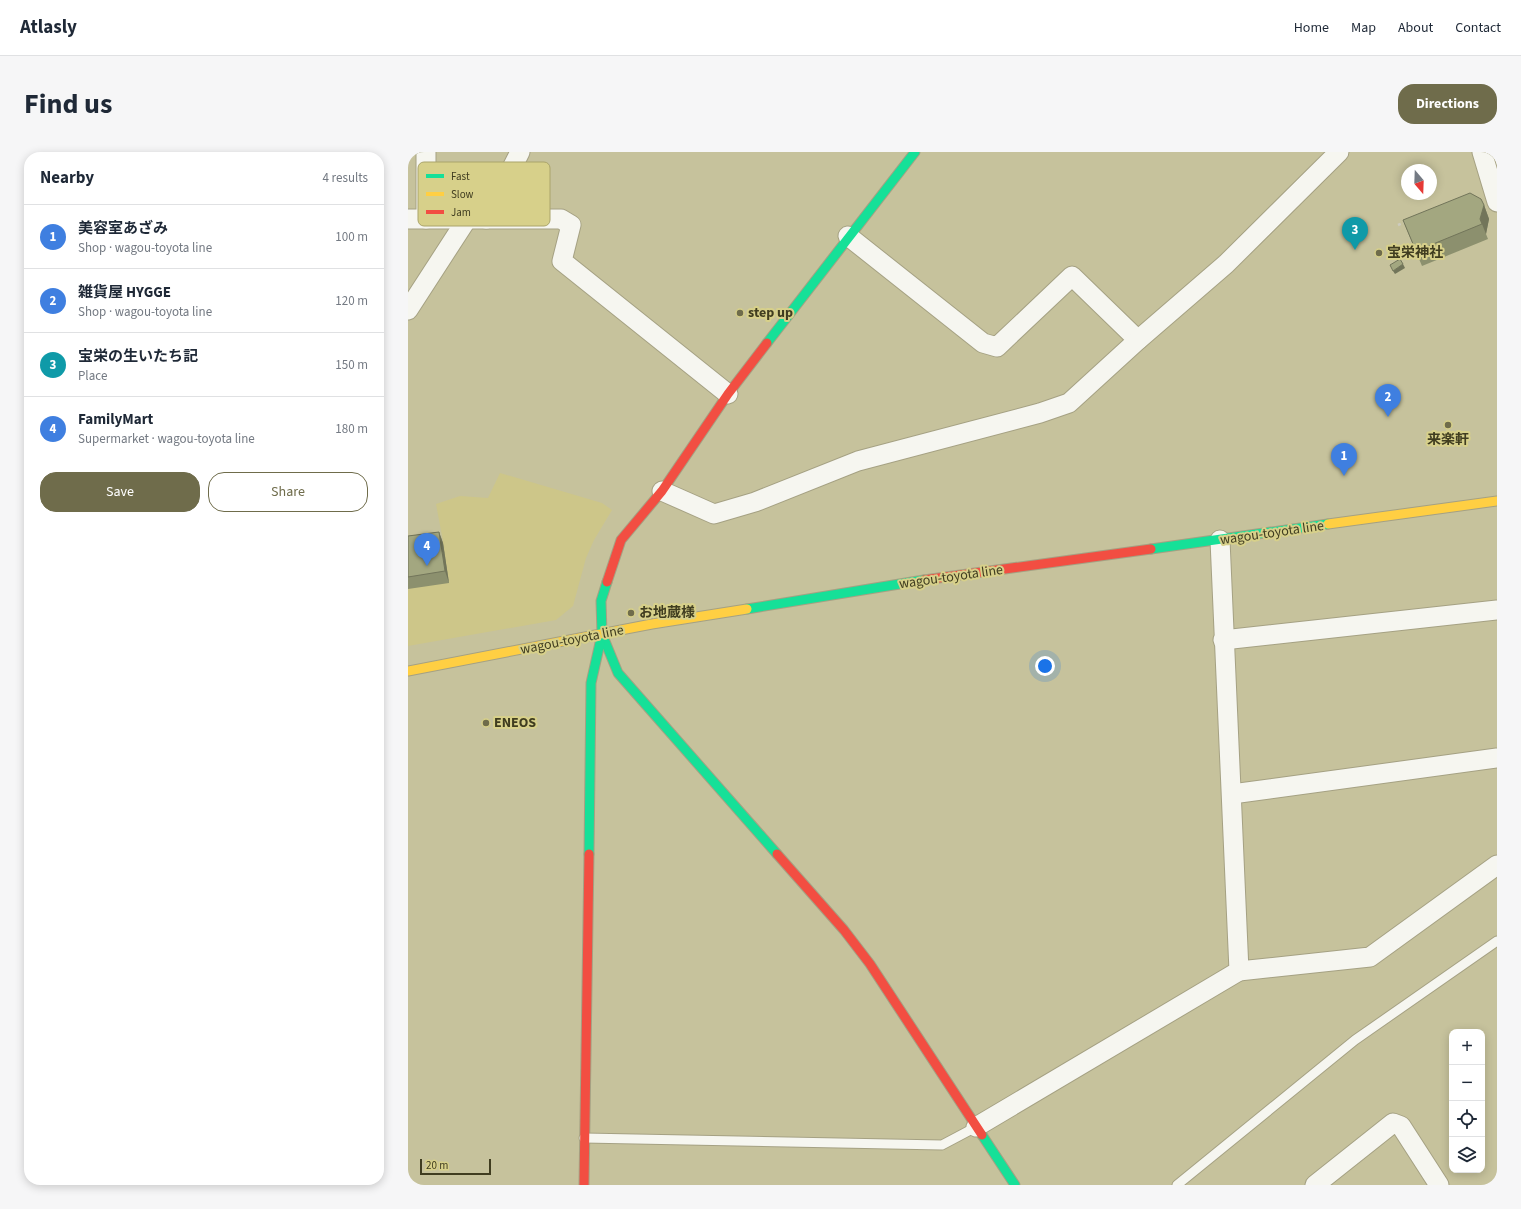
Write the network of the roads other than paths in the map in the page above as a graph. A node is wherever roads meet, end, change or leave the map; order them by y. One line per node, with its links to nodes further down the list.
1 (426, 152): 6 (street)
2 (520, 152): 7 (street)
3 (915, 152): 11 (street)
4 (1339, 152): 13 (street)
5 (1482, 152): 8 (street)
6 (425, 162)
7 (515, 162)
8 (1497, 202)
9 (550, 219): 14 (street)
10 (462, 226): 12 (street)
11 (848, 236): 13 (street); 14 (street)
12 (408, 310)
13 (1138, 340): 15 (street)
14 (728, 394): 15 (street)
15 (662, 490): 19 (street)
16 (1497, 501): 17 (street, wagou-toyota line)
17 (1220, 540): 19 (street, wagou-toyota line); 20 (street)
18 (1497, 610): 20 (street)
19 (602, 634): 21 (street, wagou-toyota line); 27 (street); 28 (street)
20 (1223, 640): 23 (street)
21 (408, 671)
22 (1497, 758): 23 (street)
23 (1232, 794): 26 (street)
24 (1497, 864): 26 (street)
25 (1497, 941): 31 (lane)
26 (1239, 971): 27 (street)
27 (976, 1127): 28 (lane); 30 (street)
28 (584, 1138): 29 (street)
29 (584, 1185)
30 (1015, 1185)
31 (1177, 1185)
32 (1315, 1185): 33 (street)
33 (1439, 1185)

